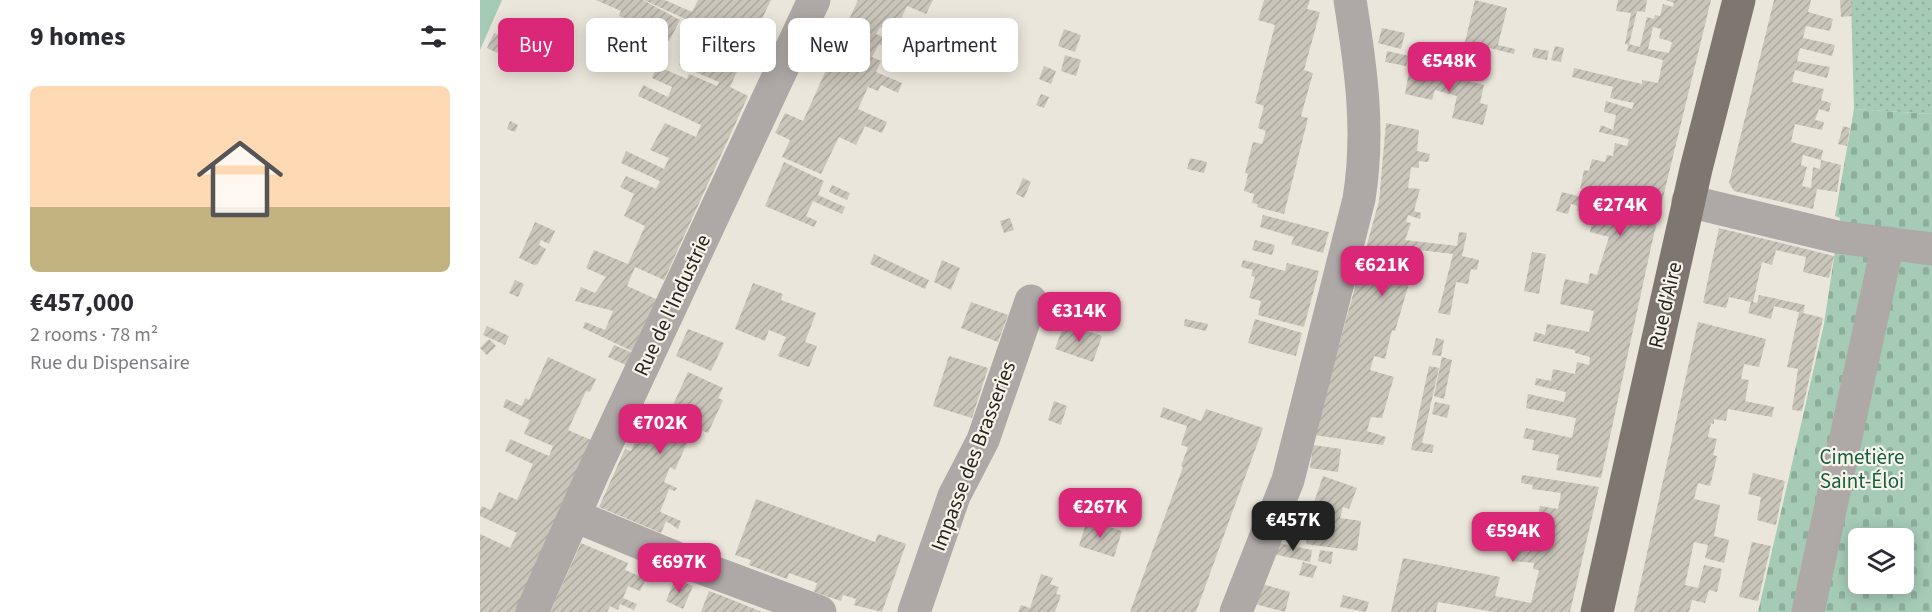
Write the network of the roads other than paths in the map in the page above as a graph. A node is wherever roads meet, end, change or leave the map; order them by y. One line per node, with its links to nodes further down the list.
1 (814, 0): 8 (street, Rue de l'Industrie)
2 (1350, 0): 12 (street)
3 (1739, 0): 4 (main road, Rue d'Aire)
4 (1688, 201): 5 (street); 13 (main road, Rue d'Aire)
5 (1888, 243): 6 (street); 14 (street)
6 (1932, 249)
7 (1031, 301): 11 (street, Impasse des Brasseries)
8 (575, 516): 9 (street, Rue de l'Industrie); 10 (street)
9 (532, 612)
10 (820, 612)
11 (914, 612)
12 (1236, 612)
13 (1597, 612)
14 (1808, 612)

